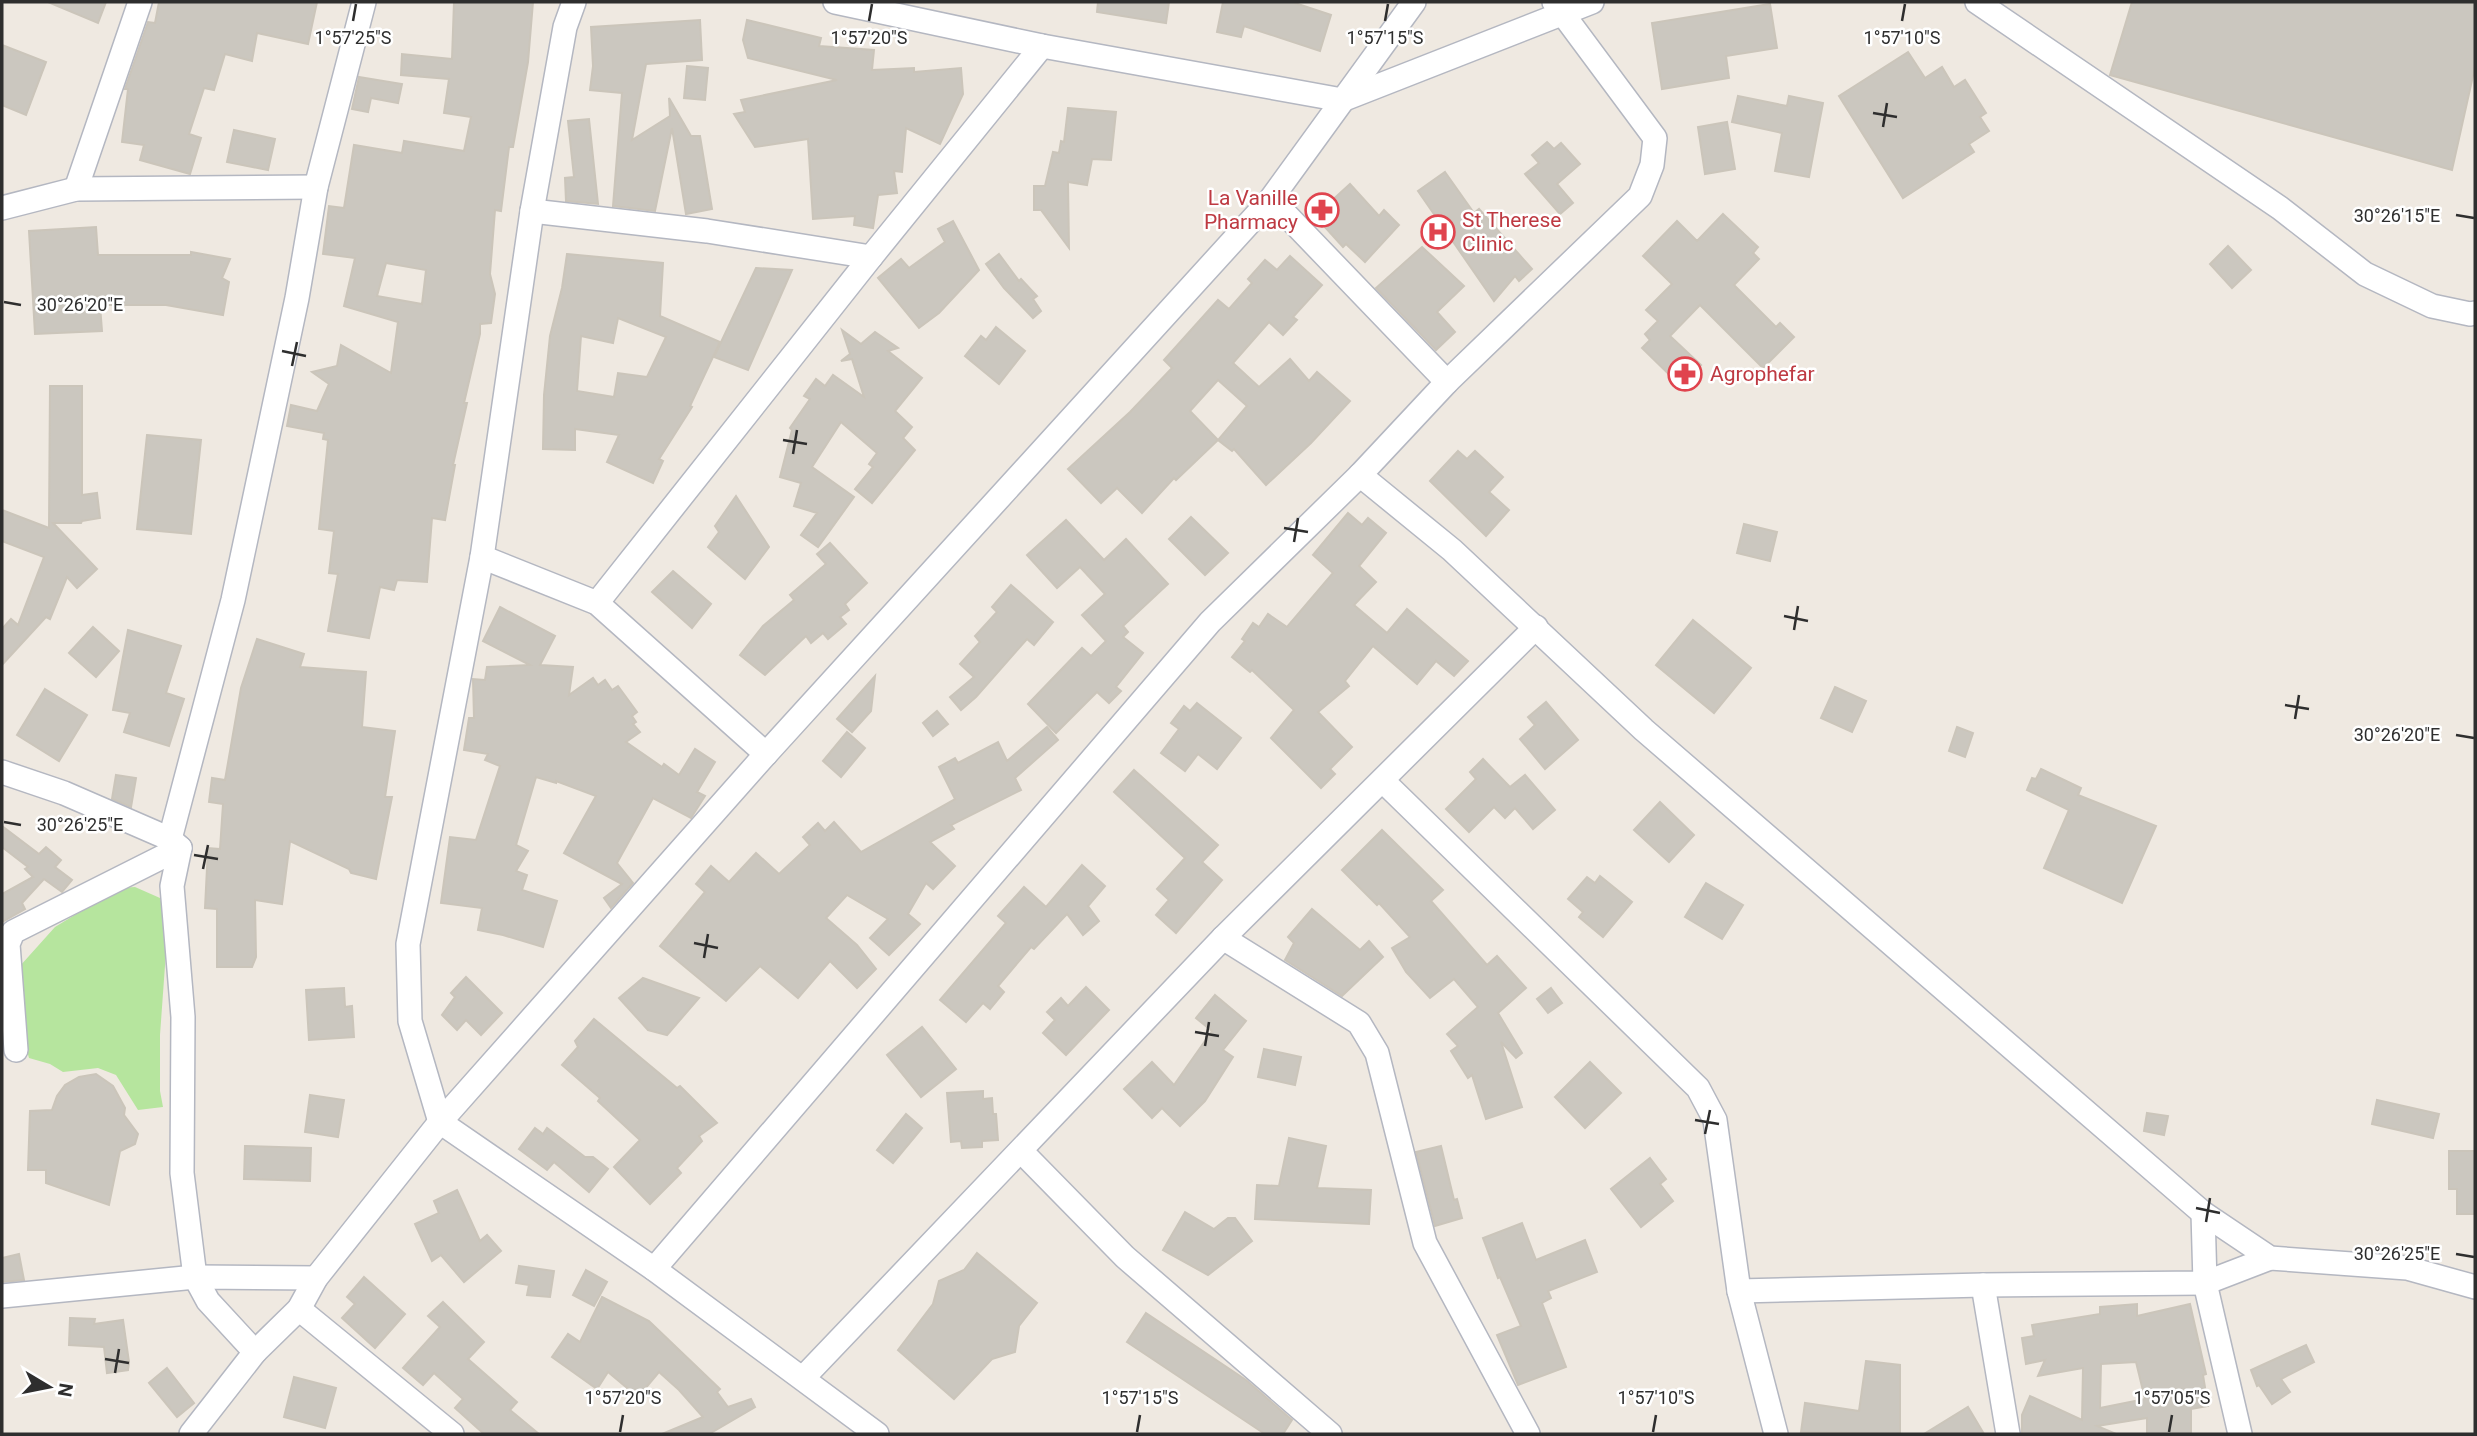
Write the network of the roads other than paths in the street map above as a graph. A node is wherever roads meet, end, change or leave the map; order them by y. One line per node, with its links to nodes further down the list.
1 (140, 2): 12 (street)
2 (364, 2): 11 (street)
3 (574, 2): 15 (street)
4 (835, 2): 9 (street)
5 (1414, 2): 10 (street)
6 (1592, 2): 8 (street)
7 (1977, 2): 17 (street)
8 (1560, 7): 10 (street); 18 (street)
9 (1042, 46): 10 (street); 16 (street)
10 (1342, 100): 13 (street)
11 (316, 187): 12 (street); 26 (street)
12 (76, 189): 14 (street)
13 (1271, 199): 18 (street); 23 (street)
14 (6, 203)
15 (532, 211): 16 (street); 20 (street)
16 (871, 257): 21 (street)
17 (2475, 313)
18 (1447, 382): 19 (street)
19 (1360, 475): 22 (street); 33 (street)
20 (482, 557): 21 (street); 29 (street)
21 (597, 603): 23 (street)
22 (1536, 627): 25 (street); 31 (street)
23 (766, 754): 29 (street)
24 (2, 772): 26 (street)
25 (1383, 781): 27 (street); 39 (street)
26 (175, 843): 28 (street); 34 (street)
27 (1223, 939): 30 (street); 48 (street)
28 (16, 1050)
29 (440, 1122): 33 (street); 35 (street)
30 (1021, 1152): 43 (street); 47 (street)
31 (2203, 1213): 32 (street); 36 (street)
32 (2270, 1258): 36 (street); 38 (street)
33 (654, 1269): 43 (street)
34 (195, 1277): 35 (street); 40 (street); 42 (street)
35 (316, 1278): 41 (street)
36 (2205, 1283): 37 (street); 51 (street)
37 (1983, 1284): 39 (street); 50 (street)
38 (2475, 1287)
39 (1738, 1291): 49 (street)
40 (2, 1296)
41 (299, 1309): 42 (street); 45 (street)
42 (255, 1352): 44 (street)
43 (803, 1378): 46 (street)
44 (191, 1434)
45 (452, 1434)
46 (877, 1434)
47 (1330, 1434)
48 (1528, 1434)
49 (1776, 1434)
50 (2008, 1434)
51 (2240, 1434)

